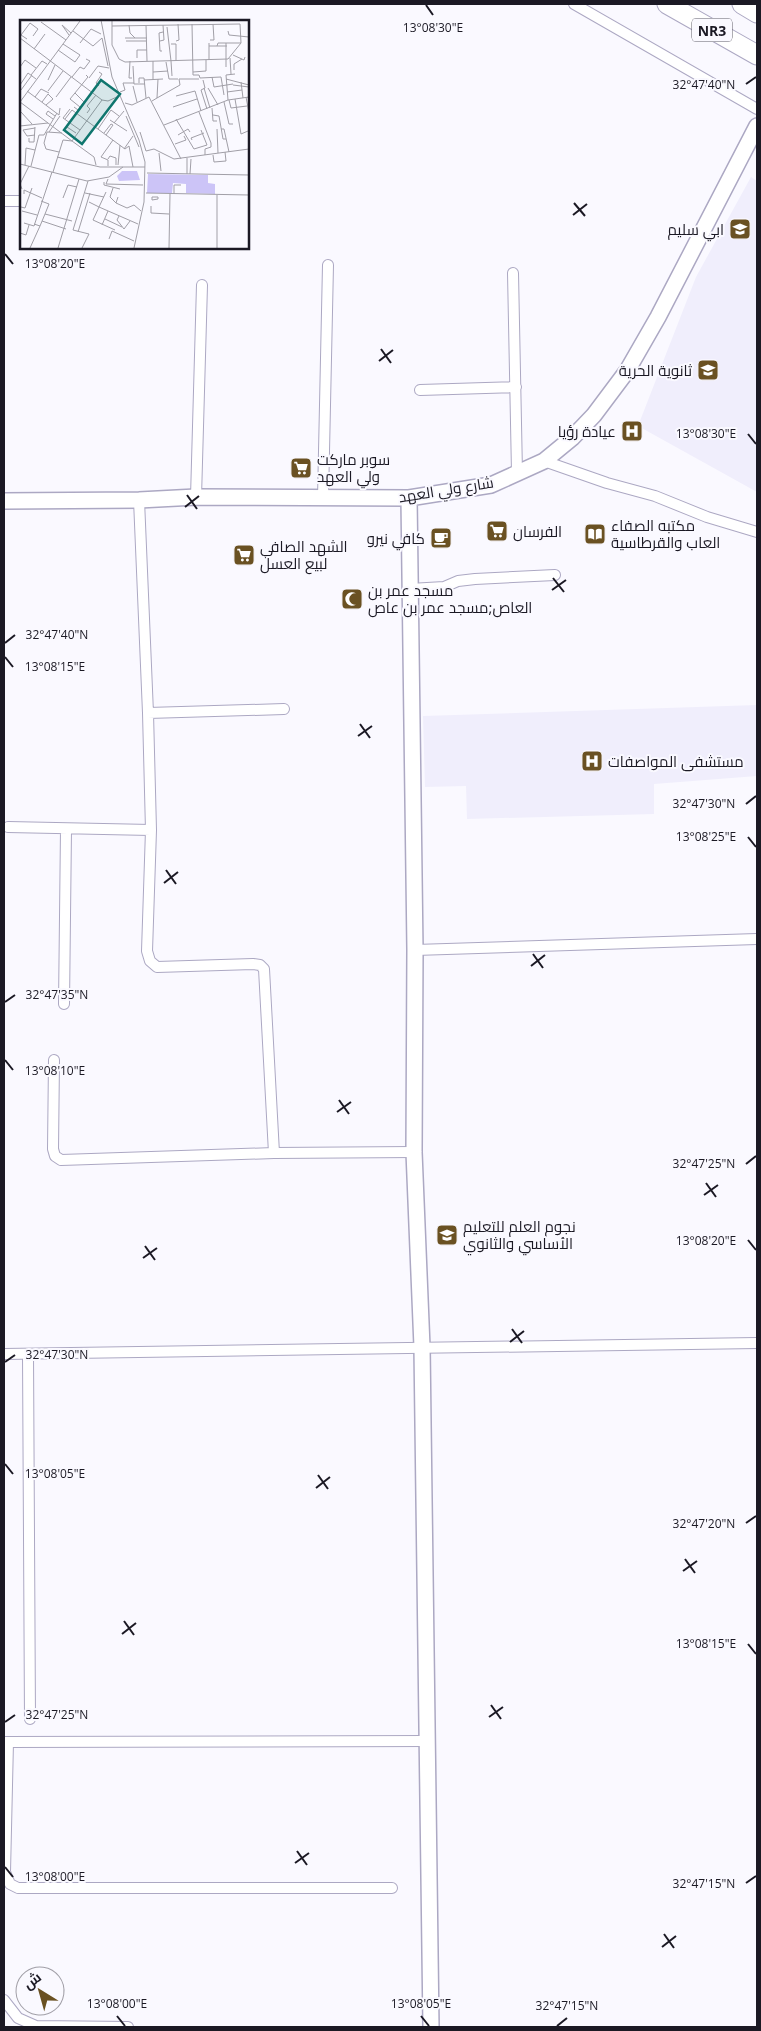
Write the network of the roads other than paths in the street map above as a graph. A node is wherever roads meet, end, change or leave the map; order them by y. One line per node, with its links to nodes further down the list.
1 (574, 4): 6 (street)
2 (668, 4): 5 (highway, NR3)
3 (742, 4): 4 (highway, NR3)
4 (757, 13)
5 (757, 56)
6 (757, 109)
7 (757, 126): 15 (street, شارع ولي العهد)
8 (4, 201): 9 (street)
9 (20, 201)
10 (328, 265): 18 (street)
11 (513, 273): 13 (street)
12 (202, 285): 17 (street)
13 (516, 387): 14 (street); 16 (street)
14 (420, 390)
15 (544, 461): 16 (street, شارع ولي العهد); 22 (street)
16 (518, 472): 19 (street, شارع ولي العهد)
17 (196, 498): 18 (street, شارع ولي العهد); 20 (street, شارع ولي العهد)
18 (323, 498): 19 (street, شارع ولي العهد)
19 (409, 498): 24 (street)
20 (139, 500): 21 (street, شارع ولي العهد); 26 (street)
21 (4, 501)
22 (757, 532)
23 (555, 575): 24 (street)
24 (410, 588): 31 (street)
25 (284, 709): 26 (street)
26 (148, 713): 29 (street)
27 (8, 827): 28 (street)
28 (66, 829): 29 (street); 32 (street)
29 (151, 830): 35 (street)
30 (757, 939): 31 (street)
31 (415, 950): 34 (street)
32 (64, 1004)
33 (54, 1060): 35 (street)
34 (414, 1152): 35 (street); 37 (street)
35 (274, 1153)
36 (757, 1343): 37 (street)
37 (422, 1347): 39 (street); 41 (street)
38 (4, 1354): 39 (street)
39 (28, 1354): 40 (street)
40 (30, 1719)
41 (428, 1741): 42 (street); 46 (street)
42 (6, 1742): 43 (street)
43 (392, 1888)
44 (4, 2000): 45 (street)
45 (128, 2027)
46 (431, 2027)

